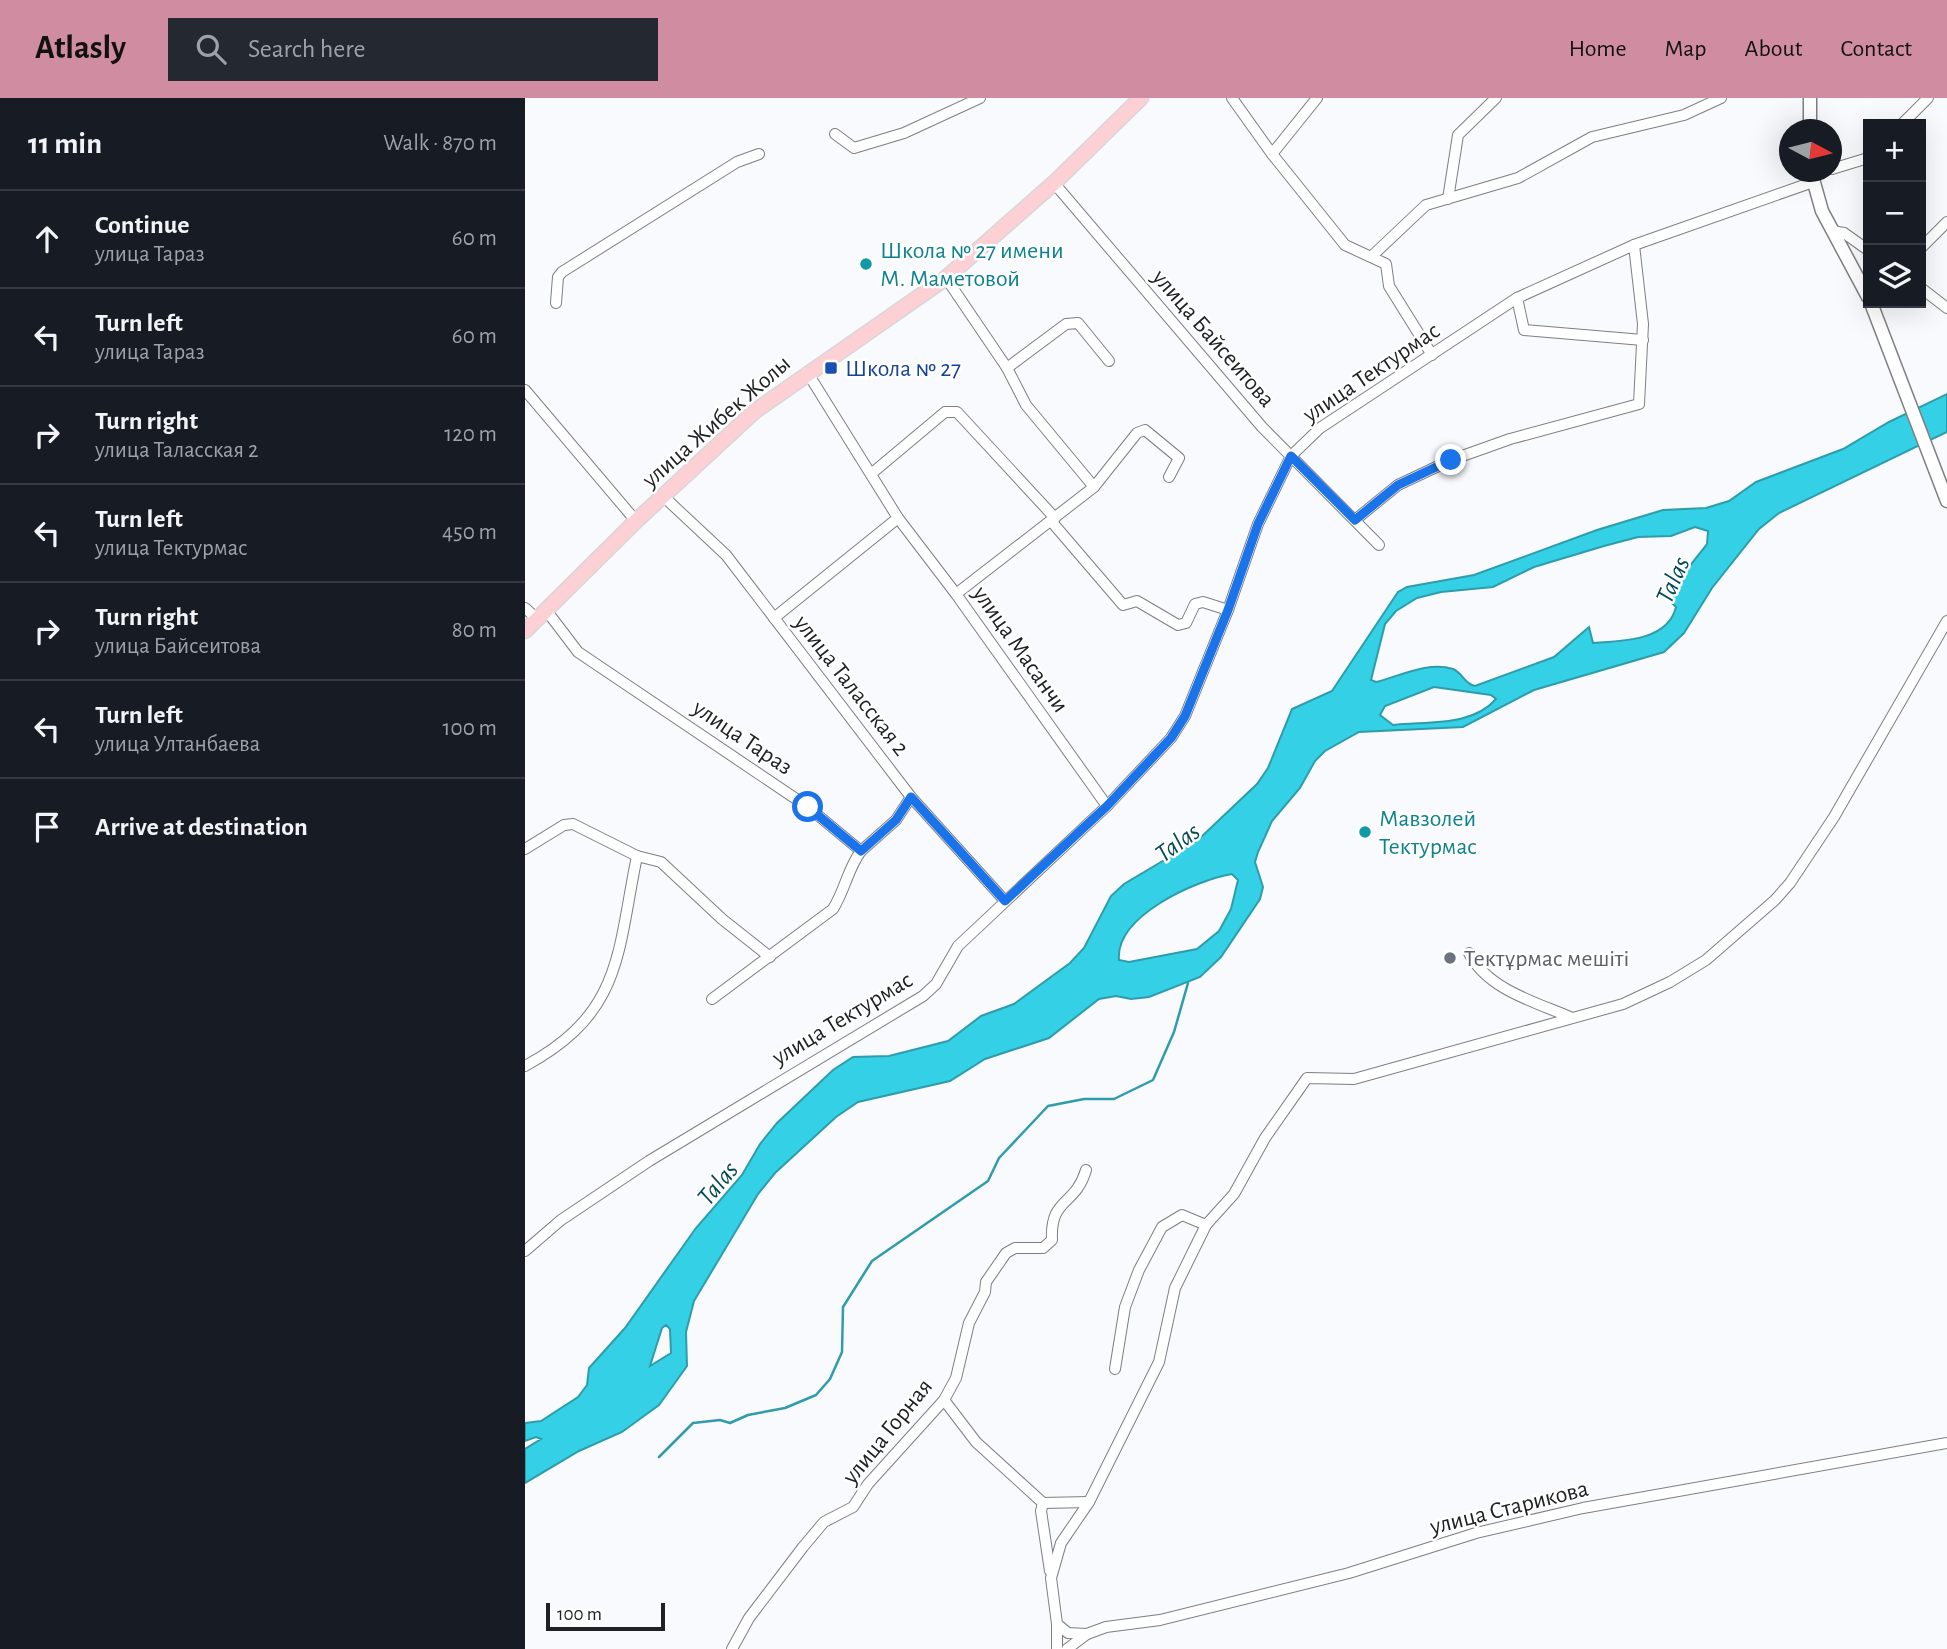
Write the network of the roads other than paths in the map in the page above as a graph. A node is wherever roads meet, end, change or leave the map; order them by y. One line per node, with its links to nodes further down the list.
1 (980, 98): 11 (street)
2 (1141, 98): 18 (main road, улица Жибек Жолы)
3 (1232, 98): 13 (street)
4 (1317, 98): 13 (street)
5 (1496, 98): 19 (street)
6 (1721, 98): 19 (street)
7 (1810, 98): 9 (street)
8 (1928, 98): 10 (street)
9 (1809, 119)
10 (1907, 119)
11 (835, 134)
12 (759, 154): 30 (street)
13 (1272, 155): 25 (street)
14 (1863, 161): 15 (street)
15 (1842, 167)
16 (1796, 182): 22 (street, улица Тектурмас)
17 (1816, 182): 21 (street)
18 (1054, 183): 26 (main road, улица Жибек Жолы); 39 (street, улица Байсеитова)
19 (1448, 199): 25 (street)
20 (1947, 222): 23 (street)
21 (1832, 231): 24 (street); 27 (street)
22 (1635, 245): 29 (street, улица Тектурмас); 33 (street)
23 (1923, 245)
24 (1863, 246)
25 (1373, 256): 34 (street)
26 (946, 278): 36 (street); 37 (main road, улица Жибек Жолы)
27 (1863, 288)
28 (1926, 292): 32 (street)
29 (1517, 298): 33 (street); 34 (street, улица Тектурмас)
30 (556, 303)
31 (1873, 308): 44 (street)
32 (1947, 308)
33 (1643, 340): 47 (street)
34 (1432, 355): 39 (street, улица Тектурмас)
35 (1109, 361): 36 (street)
36 (1007, 368): 42 (street)
37 (807, 372): 40 (street, улица Масанчи); 43 (main road, улица Жибек Жолы)
38 (525, 390): 48 (street)
39 (1291, 456): 47 (street, улица Байсеитова); 52 (street, улица Тектурмас)
40 (871, 474): 45 (street, улица Масанчи); 46 (street)
41 (1169, 477): 42 (street)
42 (1094, 487): 46 (street)
43 (663, 496): 48 (main road, улица Жибек Жолы); 54 (street, улица Таласская 2)
44 (1947, 501)
45 (898, 518): 50 (street, улица Масанчи); 54 (street)
46 (1053, 519): 50 (street); 52 (street)
47 (1355, 520): 49 (street, улица Байсеитова)
48 (636, 521): 53 (main road, улица Жибек Жолы)
49 (1379, 545)
50 (956, 594): 58 (street, улица Масанчи)
51 (525, 608): 53 (street, улица Тараз)
52 (1228, 610): 58 (street, улица Тектурмас)
53 (542, 615): 56 (main road, улица Жибек Жолы); 60 (street, улица Тараз)
54 (774, 618): 57 (street, улица Таласская 2)
55 (1947, 621): 66 (street)
56 (525, 631)
57 (911, 797): 60 (street); 62 (street, улица Таласская 2)
58 (1107, 806): 62 (street, улица Тектурмас)
59 (525, 849): 61 (street)
60 (861, 851): 64 (street)
61 (638, 856): 64 (street); 67 (street)
62 (1005, 901): 70 (street, улица Тектурмас)
63 (1469, 953): 66 (street)
64 (769, 957): 65 (street)
65 (712, 999)
66 (1570, 1017): 69 (street)
67 (525, 1066)
68 (1086, 1170): 72 (street, улица Горная)
69 (1206, 1225): 71 (street); 74 (street)
70 (525, 1251)
71 (1115, 1369)
72 (944, 1400): 75 (street); 79 (street, улица Горная)
73 (1947, 1444): 78 (street, улица Старикова)
74 (1089, 1502): 75 (street); 76 (street)
75 (1044, 1503): 76 (street)
76 (1051, 1578): 77 (street)
77 (1057, 1624): 78 (street); 80 (street)
78 (1087, 1634): 81 (street)
79 (732, 1649)
80 (1057, 1649)
81 (1067, 1649)

